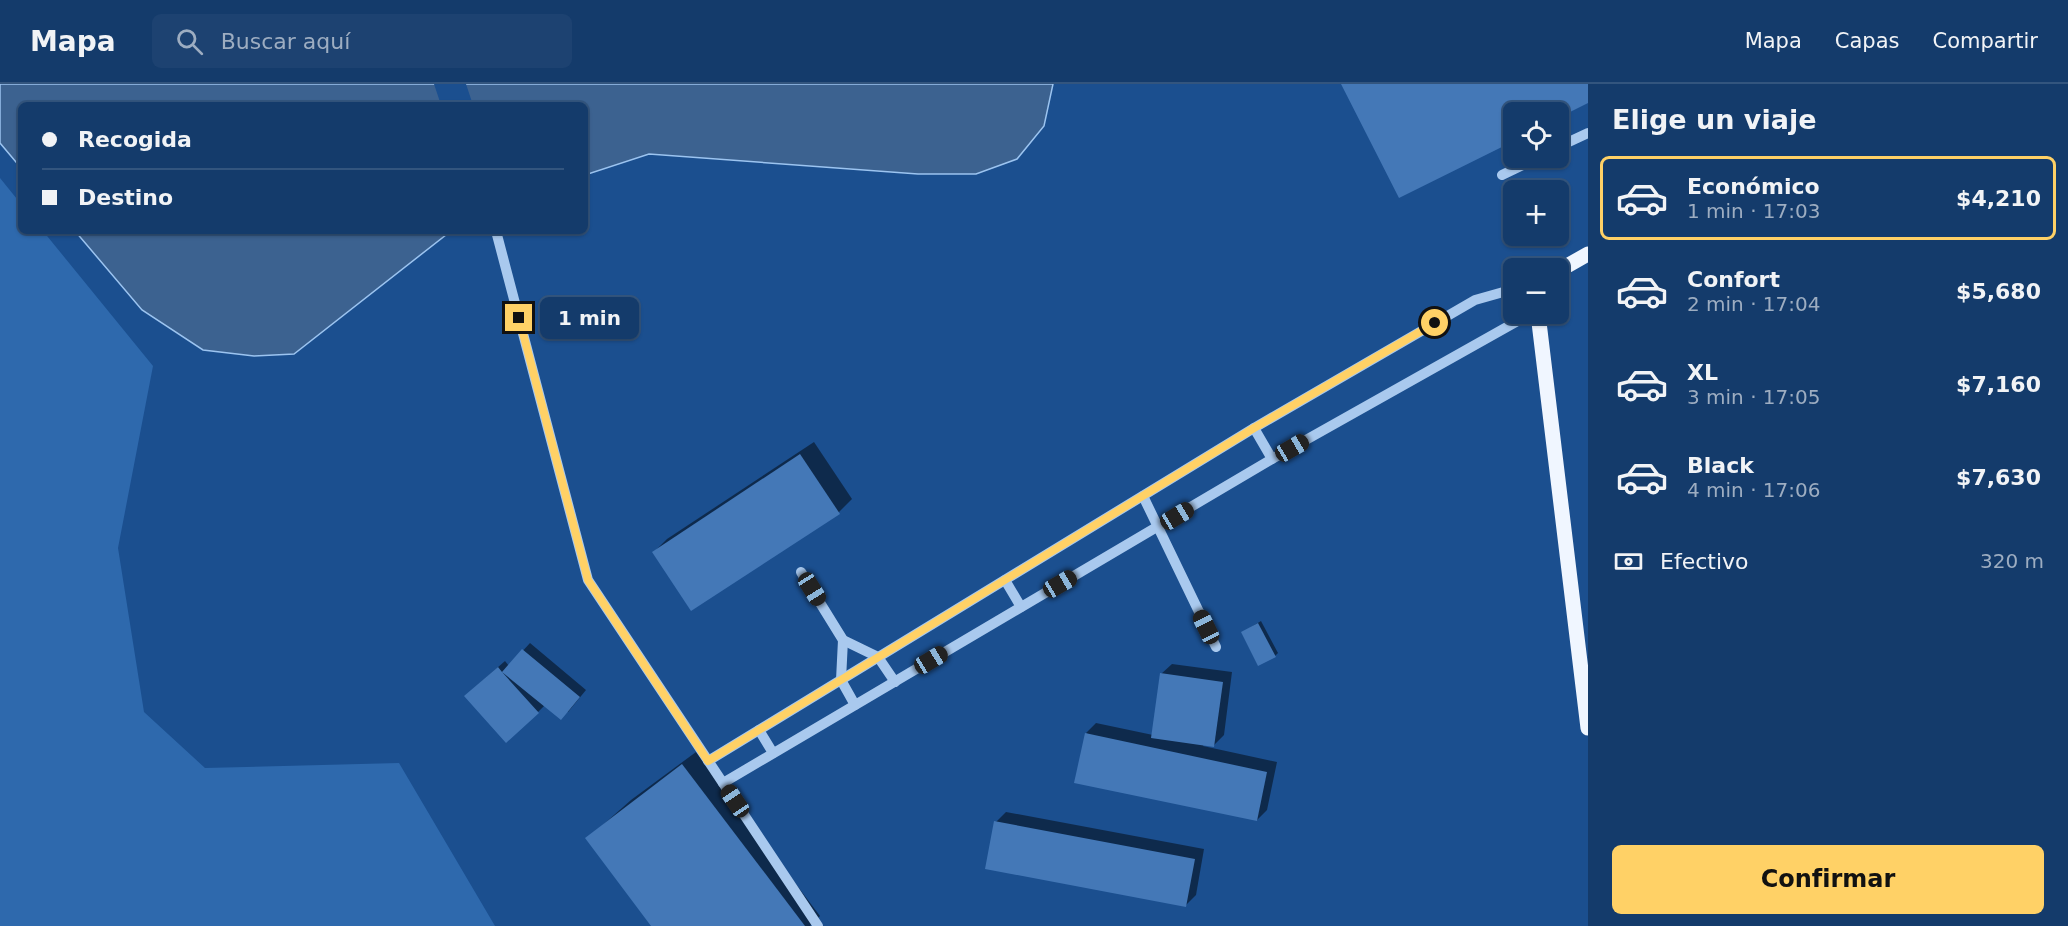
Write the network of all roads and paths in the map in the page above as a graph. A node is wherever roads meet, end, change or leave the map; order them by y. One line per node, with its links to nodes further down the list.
1 (1588, 133): 2 (lane)
2 (1569, 142)
3 (1516, 168): 4 (lane)
4 (1502, 175)
5 (497, 234): 27 (lane)
6 (1588, 255): 7 (main road)
7 (1569, 265)
8 (1503, 292): 11 (lane)
9 (1512, 324): 12 (lane)
10 (1539, 324): 24 (main road)
11 (1254, 428): 12 (lane); 13 (lane)
12 (1272, 459): 14 (lane)
13 (1143, 496): 14 (lane); 16 (lane)
14 (1158, 527): 17 (lane); 19 (lane)
15 (801, 572): 18 (lane)
16 (1005, 580): 17 (lane); 20 (lane)
17 (1022, 607): 22 (lane)
18 (843, 640): 20 (lane); 21 (lane)
19 (1216, 647)
20 (878, 657): 21 (lane); 22 (lane)
21 (841, 680): 23 (lane); 25 (lane)
22 (895, 682): 23 (lane)
23 (855, 705): 26 (lane)
24 (1588, 728)
25 (759, 730): 26 (lane); 27 (lane)
26 (773, 753): 28 (lane)
27 (708, 761): 28 (lane)
28 (723, 783): 29 (lane)
29 (818, 926)

